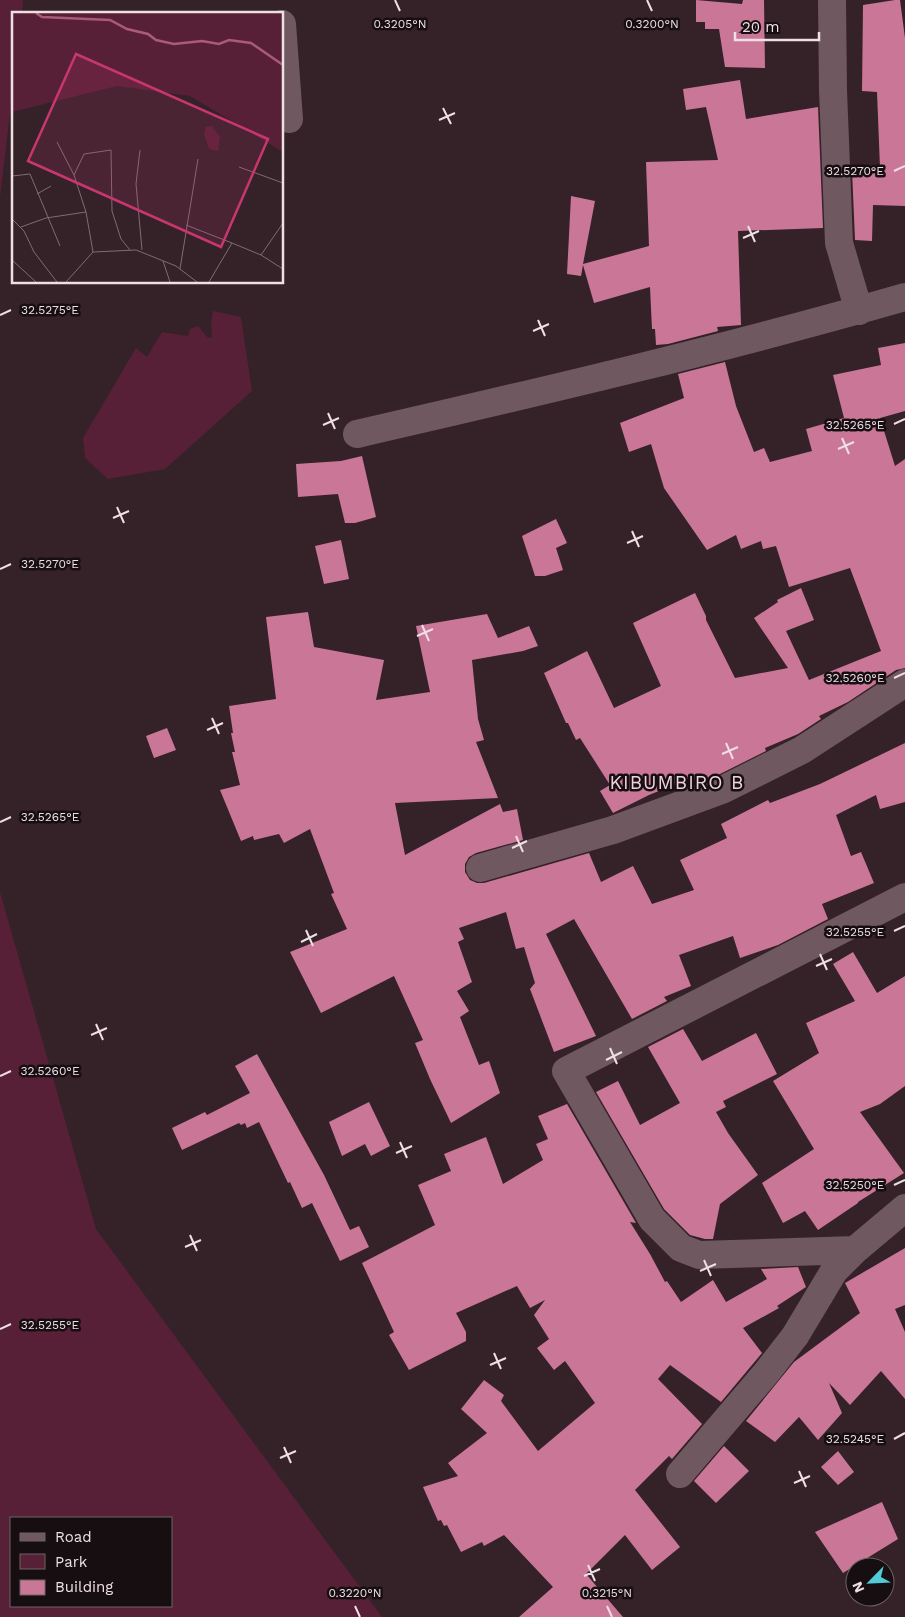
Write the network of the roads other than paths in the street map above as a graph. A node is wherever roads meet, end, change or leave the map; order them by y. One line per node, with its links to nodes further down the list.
1 (832, 0): 5 (street)
2 (284, 51): 3 (street)
3 (289, 119)
4 (905, 298): 5 (street)
5 (858, 311): 6 (street)
6 (357, 434)
7 (905, 683): 8 (street)
8 (480, 868)
9 (905, 897): 11 (street)
10 (905, 1208): 11 (street)
11 (855, 1250): 12 (street)
12 (680, 1474)

